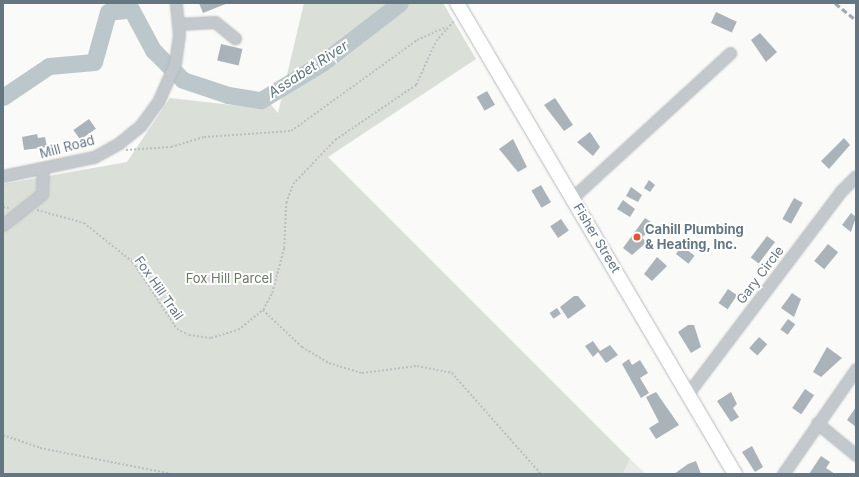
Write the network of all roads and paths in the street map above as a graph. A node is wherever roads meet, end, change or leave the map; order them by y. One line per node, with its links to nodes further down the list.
1 (176, 3): 4 (street, Mill Road)
2 (460, 8): 3 (path, Fox Hill Trail); 11 (main road, Fisher Street)
3 (446, 27): 7 (path); 15 (path, Fox Hill Trail)
4 (179, 29): 5 (street); 7 (street, Mill Road)
5 (235, 38)
6 (730, 53): 11 (street)
7 (107, 151): 8 (street, Mill Road)
8 (43, 169): 9 (street, Mill Road); 13 (street)
9 (3, 176)
10 (856, 176): 17 (street, Gary Circle)
11 (573, 197): 17 (main road, Fisher Street)
12 (3, 207): 13 (path, Fox Hill Trail)
13 (26, 208): 14 (street); 15 (path, Fox Hill Trail)
14 (3, 225)
15 (263, 310): 22 (path)
16 (856, 369): 18 (street)
17 (689, 392): 23 (main road, Fisher Street)
18 (817, 422): 20 (street); 24 (street)
19 (3, 436): 21 (path)
20 (856, 455)
21 (173, 474)
22 (541, 474)
23 (735, 474)
24 (782, 474)

